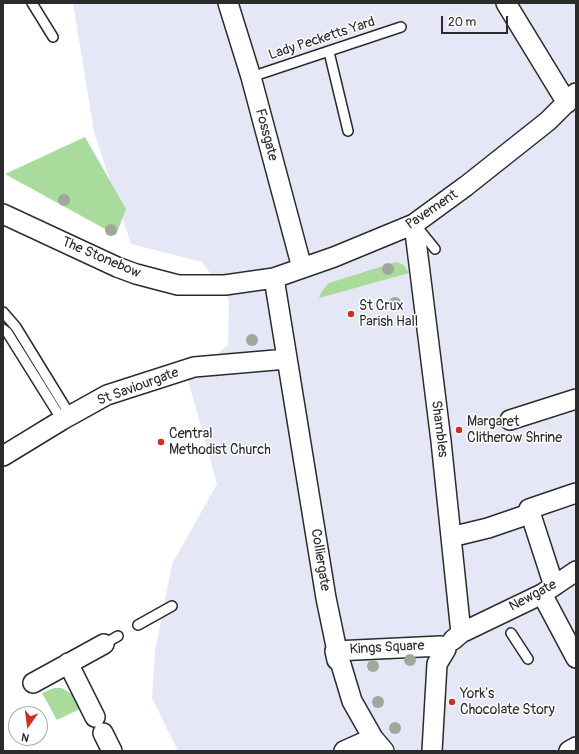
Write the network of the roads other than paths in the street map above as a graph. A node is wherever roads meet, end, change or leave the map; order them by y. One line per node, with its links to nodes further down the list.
1 (32, 3): 5 (lane)
2 (228, 3): 7 (street, Fossgate)
3 (506, 3): 8 (street)
4 (401, 27): 6 (lane, Lady Pecketts Yard)
5 (53, 37)
6 (329, 52): 7 (lane, Lady Pecketts Yard); 9 (lane)
7 (251, 77): 13 (street, Fossgate)
8 (573, 101): 11 (street, Pavement)
9 (348, 131)
10 (3, 214): 14 (street, The Stonebow)
11 (414, 224): 12 (lane); 13 (street, Pavement); 24 (street, Shambles)
12 (435, 249)
13 (302, 268): 14 (street, Pavement)
14 (274, 278): 17 (street, Colliergate)
15 (3, 312): 19 (lane)
16 (3, 329): 19 (lane)
17 (287, 359): 19 (street, St Saviourgate); 33 (street, Colliergate)
18 (576, 399): 20 (street)
19 (66, 417): 21 (street, St Saviourgate)
20 (510, 420)
21 (3, 456)
22 (576, 493): 23 (street)
23 (529, 514): 24 (street); 26 (street)
24 (451, 537): 29 (street, Shambles)
25 (576, 571): 26 (street, Newgate)
26 (548, 590): 29 (street, Newgate); 34 (street)
27 (172, 606): 28 (lane)
28 (138, 625)
29 (461, 633): 32 (street, Newgate)
30 (511, 633): 35 (lane)
31 (111, 640): 36 (street)
32 (444, 648): 33 (street, Kings Square); 42 (street, Kings Square)
33 (337, 651): 38 (street, Colliergate)
34 (576, 658)
35 (528, 659)
36 (68, 664): 37 (street); 40 (street)
37 (33, 683)
38 (377, 744): 41 (street)
39 (576, 747): 43 (street)
40 (112, 751)
41 (344, 751)
42 (431, 751)
43 (569, 751)

